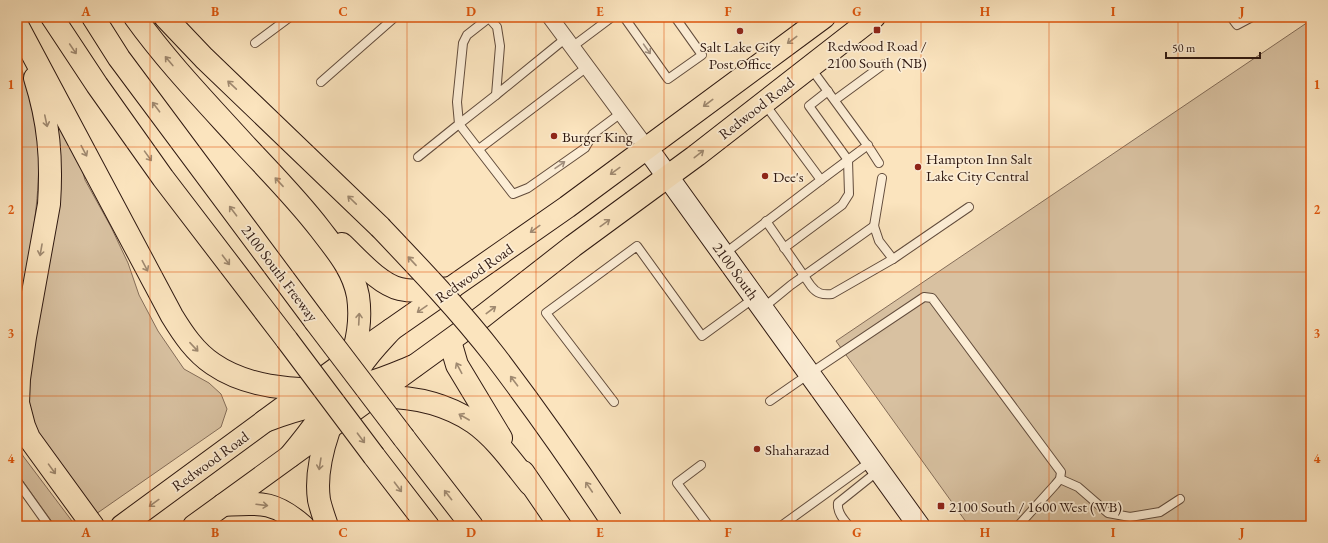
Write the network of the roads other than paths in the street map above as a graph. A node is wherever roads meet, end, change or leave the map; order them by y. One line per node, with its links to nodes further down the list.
1 (52, 17): 75 (main road, one-way to 75, bridge)
2 (92, 17): 76 (main road, 2100 South Freeway, one-way to 2, bridge)
3 (135, 17): 39 (main road, one-way to 3)
4 (165, 17): 68 (main road, one-way to 4, bridge)
5 (290, 17): 17 (lane)
6 (395, 17): 22 (lane)
7 (489, 17): 24 (lane); 28 (lane)
8 (550, 17): 18 (street, 2100 South)
9 (612, 17): 18 (lane)
10 (624, 17): 11 (lane, one-way to 11)
11 (675, 17)
12 (824, 17): 30 (main road, Redwood Road, one-way to 30)
13 (874, 17): 20 (main road, Redwood Road)
14 (1231, 17): 15 (lane)
15 (1252, 17)
16 (18, 28): 53 (main road, one-way to 53); 70 (main road, one-way to 70)
17 (255, 43)
18 (569, 43): 21 (street, 2100 South); 24 (lane)
19 (884, 64): 25 (lane)
20 (810, 66): 23 (lane); 26 (main road, Redwood Road)
21 (587, 67): 27 (street, 2100 South); 31 (lane)
22 (321, 82)
23 (828, 91): 25 (lane); 33 (lane)
24 (496, 95): 28 (lane)
25 (835, 100): 29 (lane)
26 (764, 103): 35 (main road, Redwood Road, one-way to 26); 37 (lane)
27 (621, 113): 30 (street, 2100 South); 31 (lane, one-way to 27)
28 (459, 124): 31 (lane); 32 (lane)
29 (868, 145): 33 (lane); 34 (lane)
30 (647, 148): 35 (street, 2100 South); 46 (main road, Redwood Road, one-way to 46)
31 (479, 149)
32 (418, 157)
33 (848, 160): 37 (lane); 42 (lane)
34 (879, 163)
35 (668, 177): 43 (street, 2100 South); 49 (main road, Redwood Road, one-way to 35)
36 (882, 178): 41 (lane)
37 (821, 180): 40 (lane)
38 (969, 207): 44 (lane)
39 (306, 211): 46 (main road); 50 (main road, one-way to 39)
40 (766, 221): 42 (lane); 43 (lane)
41 (874, 226): 44 (lane); 45 (lane)
42 (784, 248): 45 (lane)
43 (724, 254): 47 (street, 2100 South)
44 (893, 259): 45 (lane)
45 (804, 276): 47 (lane)
46 (452, 288): 48 (main road, Redwood Road, one-way to 48)
47 (759, 303): 52 (street, 2100 South); 57 (lane)
48 (391, 330): 50 (main road, Redwood Road); 54 (main road)
49 (450, 340): 51 (main road, Redwood Road); 65 (main road, one-way to 49)
50 (352, 357): 53 (main road, Redwood Road); 54 (main road)
51 (414, 366): 54 (main road); 55 (main road, Redwood Road)
52 (809, 374): 56 (lane); 62 (street, 2100 South); 63 (lane)
53 (310, 388): 54 (main road); 58 (main road, Redwood Road)
54 (340, 394): 55 (main road); 58 (main road); 59 (main road); 60 (main road)
55 (373, 396): 59 (main road, Redwood Road); 65 (main road, one-way to 55)
56 (770, 401)
57 (614, 402)
58 (265, 421): 71 (main road, Redwood Road, one-way to 71)
59 (331, 426): 60 (main road, Redwood Road); 74 (main road, one-way to 74)
60 (290, 456): 67 (main road, Redwood Road)
61 (701, 465): 78 (lane)
62 (875, 465): 79 (lane); 80 (lane); 81 (street, 2100 South)
63 (1060, 479): 66 (lane); 82 (lane)
64 (17, 481): 69 (lane)
65 (530, 484): 77 (main road)
66 (1180, 499)
67 (223, 505): 72 (main road, Redwood Road); 73 (main road, one-way to 73)
68 (613, 523)
69 (49, 526)
70 (93, 526)
71 (122, 526)
72 (194, 526)
73 (303, 526)
74 (327, 526)
75 (428, 526)
76 (472, 526)
77 (560, 526)
78 (709, 526)
79 (781, 526)
80 (848, 526)
81 (919, 526)
82 (1018, 526)

